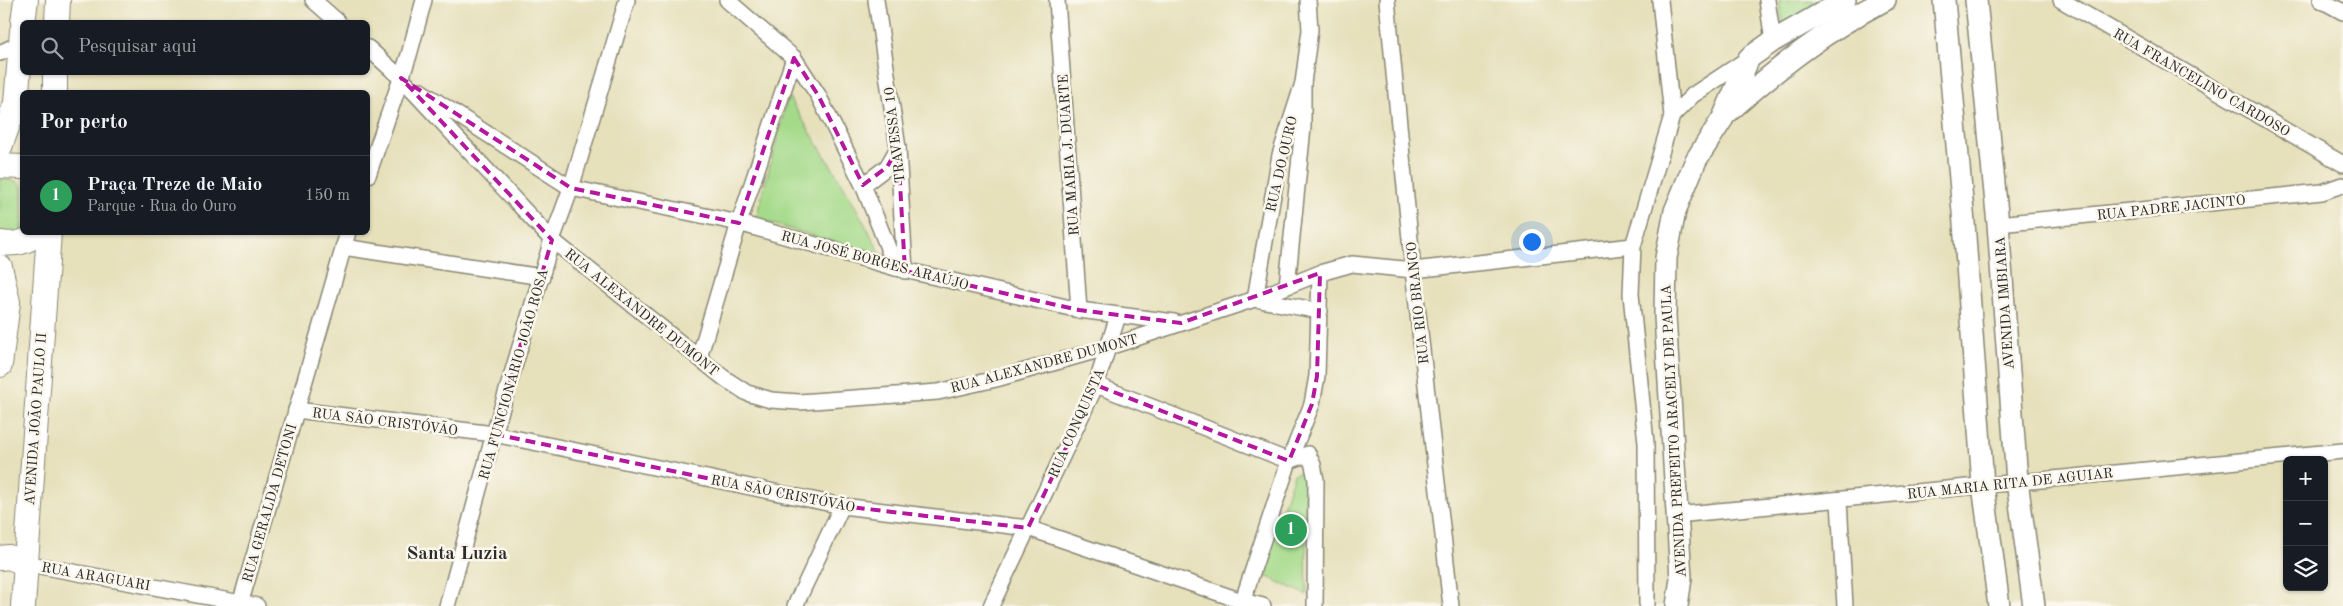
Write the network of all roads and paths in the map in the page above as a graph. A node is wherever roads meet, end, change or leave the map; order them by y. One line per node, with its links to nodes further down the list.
1 (26, 0): 20 (main road)
2 (58, 0): 21 (main road)
3 (313, 0): 22 (street)
4 (424, 0): 31 (street)
5 (627, 0): 44 (street, RUA FUNCIONÁRIO JOÃO ROSA)
6 (727, 0): 28 (street)
7 (876, 0): 37 (street, TRAVESSA 10)
8 (1056, 0): 61 (street, RUA MARIA J. DUARTE)
9 (1308, 0): 32 (street)
10 (1388, 0): 56 (street, RUA RIO BRANCO)
11 (1660, 0): 34 (street)
12 (1767, 0): 24 (street)
13 (1885, 0): 18 (main road, AVENIDA PREFEITO ARACELY DE PAULA)
14 (1944, 0): 74 (main road)
15 (1976, 0): 46 (main road, AVENIDA IMBIARA)
16 (2062, 0): 38 (street, RUA FRANCELINO CARDOSO)
17 (2322, 0): 19 (street)
18 (1846, 6): 24 (main road, AVENIDA PREFEITO ARACELY DE PAULA); 35 (main road, AVENIDA PREFEITO ARACELY DE PAULA)
19 (2343, 12)
20 (24, 20)
21 (57, 20)
22 (336, 20)
23 (20, 34): 26 (street)
24 (1773, 41): 29 (main road, AVENIDA PREFEITO ARACELY DE PAULA)
25 (370, 50): 31 (street, RUA ALEXANDRE DUMONT)
26 (0, 53)
27 (20, 56): 36 (main road)
28 (794, 58): 42 (street); 45 (street)
29 (1749, 58): 34 (street, AVENIDA PREFEITO ARACELY DE PAULA); 35 (main road, AVENIDA PREFEITO ARACELY DE PAULA)
30 (55, 75): 33 (main road)
31 (401, 78): 41 (street); 44 (street); 50 (street, RUA ALEXANDRE DUMONT)
32 (1303, 83): 59 (street, RUA DO OURO); 60 (street, RUA DO OURO)
33 (55, 90)
34 (1672, 116): 52 (street, AVENIDA PREFEITO ARACELY DE PAULA)
35 (1723, 118): 77 (main road, AVENIDA PREFEITO ARACELY DE PAULA)
36 (0, 147)
37 (898, 148): 42 (street); 55 (street, TRAVESSA 10)
38 (2343, 164)
39 (0, 166): 40 (main road)
40 (20, 167)
41 (370, 169)
42 (862, 185): 55 (street)
43 (2343, 186): 46 (street, RUA PADRE JACINTO)
44 (571, 188): 45 (street, RUA JOSÉ BORGES ARAÚJO); 50 (street, RUA FUNCIONÁRIO JOÃO ROSA)
45 (740, 223): 55 (street, RUA JOSÉ BORGES ARAÚJO); 66 (street)
46 (1998, 224): 73 (main road, AVENIDA IMBIARA)
47 (34, 235): 51 (main road)
48 (49, 235): 80 (main road, AVENIDA JOÃO PAULO II)
49 (347, 235): 53 (street, RUA GERALDA DETONI)
50 (552, 240): 58 (street, RUA FUNCIONÁRIO JOÃO ROSA); 66 (street, RUA ALEXANDRE DUMONT)
51 (0, 243)
52 (1633, 246): 56 (street, RUA ALEXANDRE DUMONT); 83 (street, AVENIDA PREFEITO ARACELY DE PAULA)
53 (343, 247): 58 (street); 69 (street, RUA GERALDA DETONI)
54 (0, 267): 67 (main road)
55 (900, 270): 61 (street, RUA JOSÉ BORGES ARAÚJO)
56 (1413, 270): 57 (street, RUA ALEXANDRE DUMONT); 91 (street, RUA RIO BRANCO)
57 (1320, 273): 59 (street, RUA ALEXANDRE DUMONT); 62 (street)
58 (542, 277): 70 (street, RUA FUNCIONÁRIO JOÃO ROSA)
59 (1287, 286): 60 (street, RUA ALEXANDRE DUMONT)
60 (1254, 299): 62 (street); 64 (street, RUA ALEXANDRE DUMONT)
61 (1079, 310): 63 (street, RUA JOSÉ BORGES ARAÚJO)
62 (1320, 311): 72 (street)
63 (1118, 316): 64 (street, RUA JOSÉ BORGES ARAÚJO); 65 (street, RUA CONQUISTA)
64 (1181, 323): 65 (street, RUA ALEXANDRE DUMONT)
65 (1109, 347): 66 (street, RUA ALEXANDRE DUMONT); 68 (street, RUA CONQUISTA)
66 (699, 358)
67 (0, 365)
68 (1096, 386): 72 (street); 78 (street, RUA CONQUISTA)
69 (296, 410): 70 (street, RUA SÃO CRISTÓVÃO); 81 (street, RUA GERALDA DETONI)
70 (494, 434): 76 (street, RUA SÃO CRISTÓVÃO); 86 (street, RUA FUNCIONÁRIO JOÃO ROSA)
71 (2343, 451): 73 (street, RUA MARIA RITA DE AGUIAR)
72 (1289, 461): 82 (street); 90 (street)
73 (2017, 481): 74 (street, RUA MARIA RITA DE AGUIAR); 95 (main road, AVENIDA IMBIARA)
74 (1983, 485): 75 (street, RUA MARIA RITA DE AGUIAR); 94 (main road)
75 (1839, 501): 77 (street, RUA MARIA RITA DE AGUIAR); 93 (street)
76 (842, 506): 78 (street, RUA SÃO CRISTÓVÃO); 87 (street)
77 (1676, 515): 92 (main road, AVENIDA PREFEITO ARACELY DE PAULA)
78 (1028, 528): 82 (street, RUA SÃO CRISTÓVÃO); 88 (street, RUA CONQUISTA)
79 (0, 558): 80 (main road)
80 (24, 563): 81 (street, RUA ARAGUARI); 84 (main road, AVENIDA JOÃO PAULO II)
81 (241, 604): 85 (street, RUA ARAGUARI)
82 (1242, 604): 89 (street, RUA SÃO CRISTÓVÃO)
83 (1647, 604)
84 (23, 606)
85 (256, 606)
86 (448, 606)
87 (795, 606)
88 (991, 606)
89 (1263, 606)
90 (1315, 606)
91 (1451, 606)
92 (1677, 606)
93 (1845, 606)
94 (1999, 606)
95 (2034, 606)

